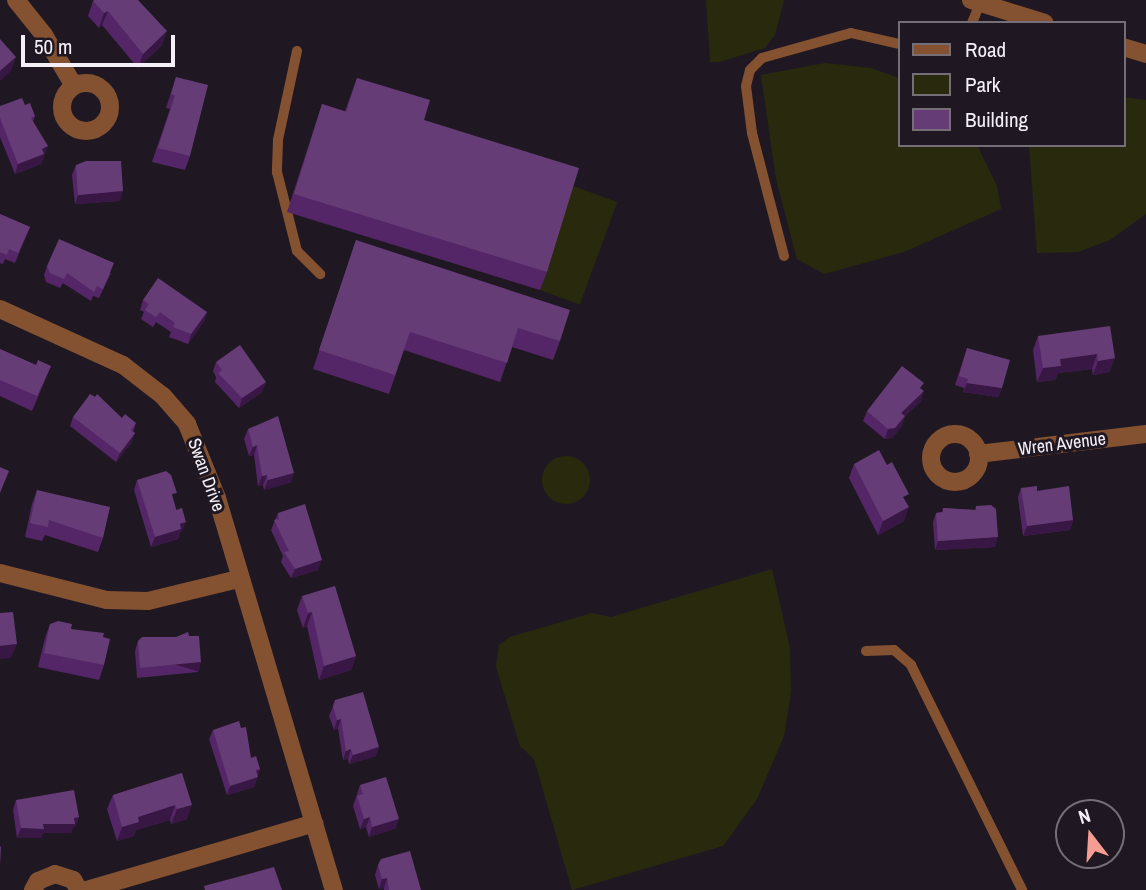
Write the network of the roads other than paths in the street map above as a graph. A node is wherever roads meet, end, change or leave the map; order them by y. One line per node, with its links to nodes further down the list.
1 (16, 0): 9 (street)
2 (976, 1): 3 (lane); 4 (street)
3 (972, 21)
4 (1039, 21)
5 (898, 44): 10 (lane)
6 (1125, 48): 8 (street)
7 (297, 51): 11 (lane)
8 (1146, 54)
9 (74, 86)
10 (784, 256)
11 (320, 274)
12 (0, 309): 16 (street, Swan Drive)
13 (1146, 434): 14 (street, Wren Avenue)
14 (978, 454)
15 (0, 573): 16 (street)
16 (238, 579): 18 (street, Swan Drive)
17 (866, 651): 23 (lane)
18 (314, 823): 21 (street); 22 (street, Swan Drive)
19 (33, 890): 20 (street)
20 (79, 890)
21 (87, 890)
22 (334, 890)
23 (1023, 890)

